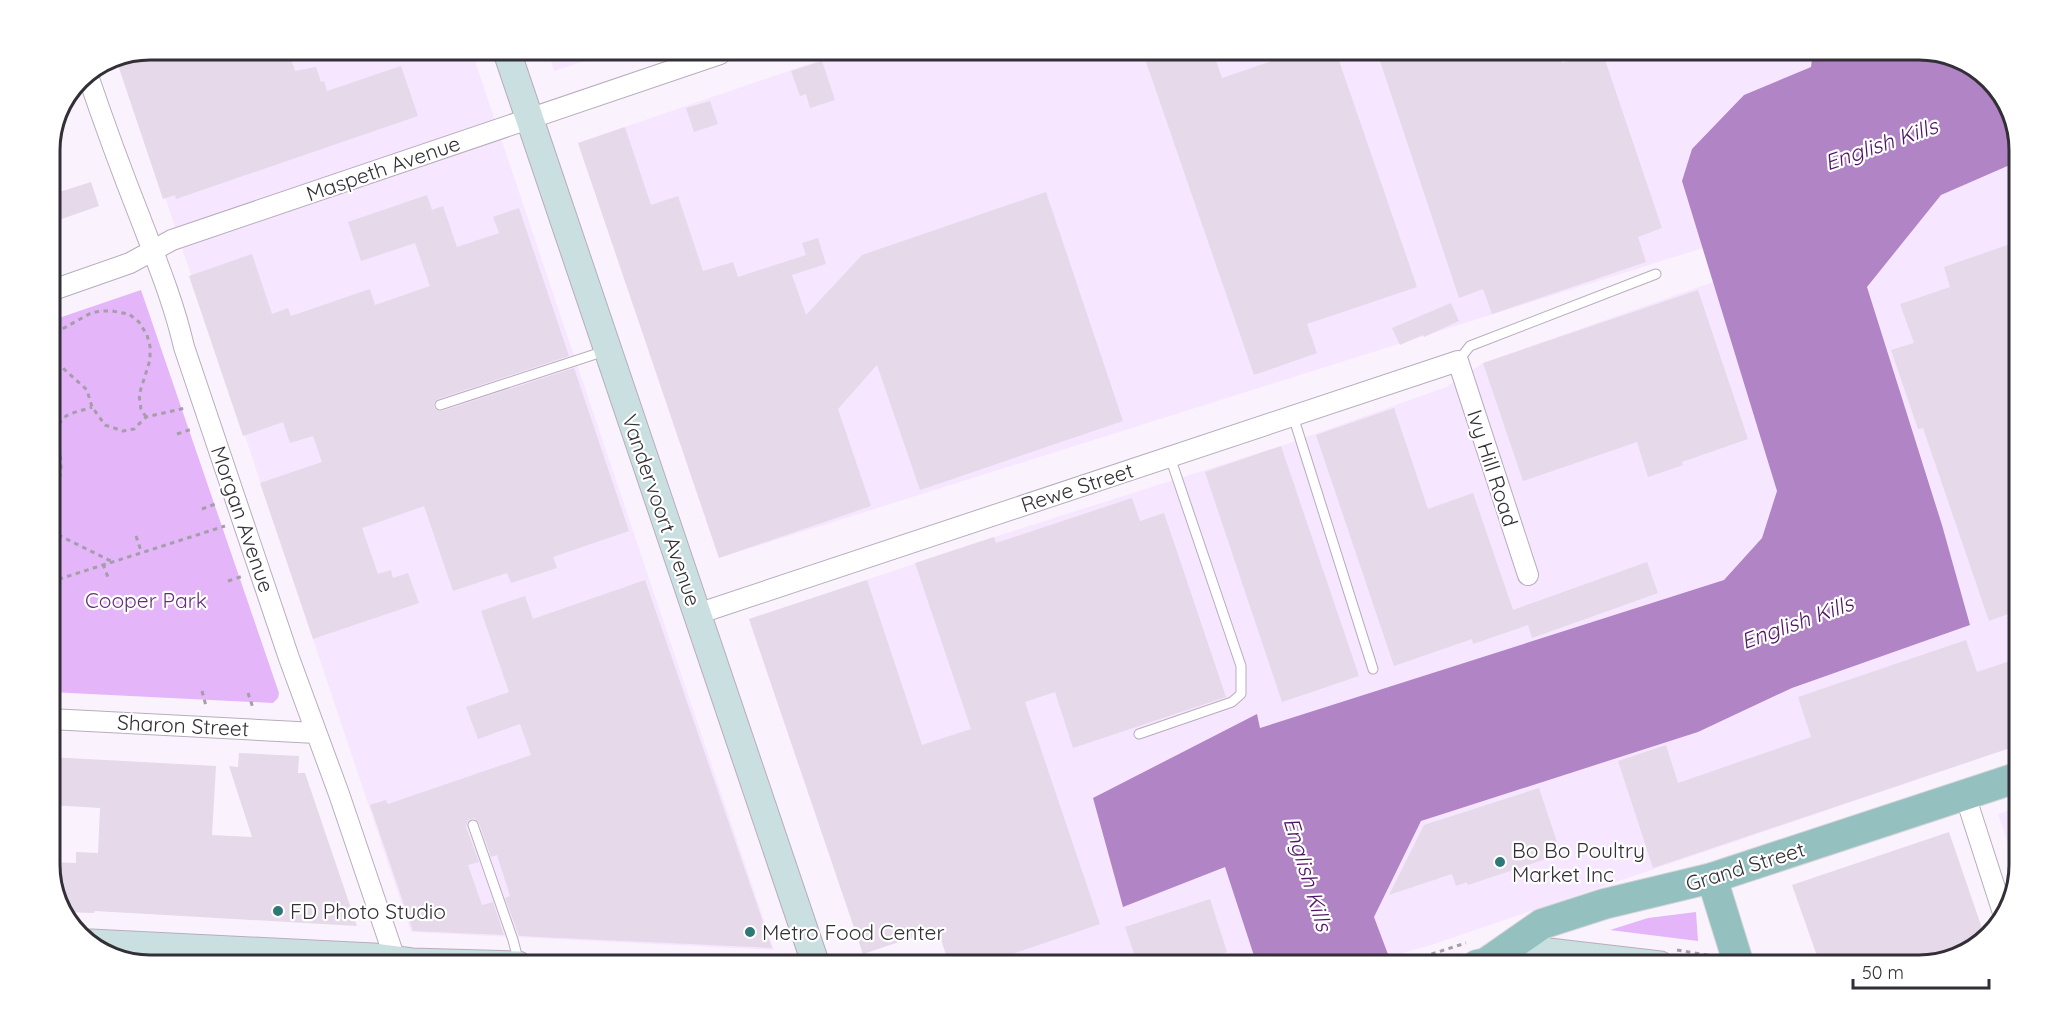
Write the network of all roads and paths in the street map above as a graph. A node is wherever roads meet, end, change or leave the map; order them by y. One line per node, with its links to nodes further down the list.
1 (510, 60): 4 (main road, Vandervoort Avenue)
2 (702, 60): 4 (street, Maspeth Avenue)
3 (90, 82): 5 (street, Morgan Avenue)
4 (530, 119): 5 (street, Maspeth Avenue); 9 (main road, Vandervoort Avenue)
5 (153, 250): 7 (street, Maspeth Avenue); 43 (street, Morgan Avenue)
6 (1656, 274): 10 (lane)
7 (60, 288)
8 (60, 330): 16 (path)
9 (608, 350): 12 (lane); 36 (main road, Vandervoort Avenue)
10 (1458, 361): 15 (street, Rewe Street); 31 (street, Ivy Hill Road)
11 (60, 364): 13 (path)
12 (440, 405)
13 (93, 407): 16 (path); 17 (path)
14 (185, 408): 16 (path)
15 (1293, 416): 21 (street, Rewe Street); 37 (lane)
16 (146, 417)
17 (60, 423)
18 (192, 429): 19 (path)
19 (177, 434)
20 (60, 441): 22 (path)
21 (1170, 457): 36 (street, Rewe Street); 44 (lane)
22 (60, 481)
23 (218, 503): 24 (path)
24 (202, 508)
25 (225, 526): 28 (path)
26 (60, 536): 29 (path)
27 (136, 536): 28 (path)
28 (142, 551): 29 (path)
29 (113, 561): 30 (path)
30 (103, 564): 33 (path); 34 (path)
31 (1528, 575)
32 (243, 576): 35 (path)
33 (60, 579)
34 (109, 580)
35 (228, 581)
36 (697, 615): 54 (main road, Vandervoort Avenue)
37 (1373, 669)
38 (202, 691): 40 (path)
39 (248, 693): 41 (path)
40 (206, 706)
41 (253, 708)
42 (60, 719): 43 (street, Sharon Street)
43 (316, 733): 52 (street, Morgan Avenue)
44 (1139, 734)
45 (2009, 780): 46 (main road, Grand Street)
46 (1965, 795): 48 (main road, Grand Street); 49 (street)
47 (473, 825): 53 (lane)
48 (1712, 878): 55 (main road, Grand Street); 58 (main road)
49 (2000, 904)
50 (107, 944): 51 (main road)
51 (284, 955)
52 (394, 955)
53 (516, 955)
54 (812, 955)
55 (1499, 955)
56 (1510, 955): 57 (main road)
57 (1572, 955)
58 (1736, 955)

